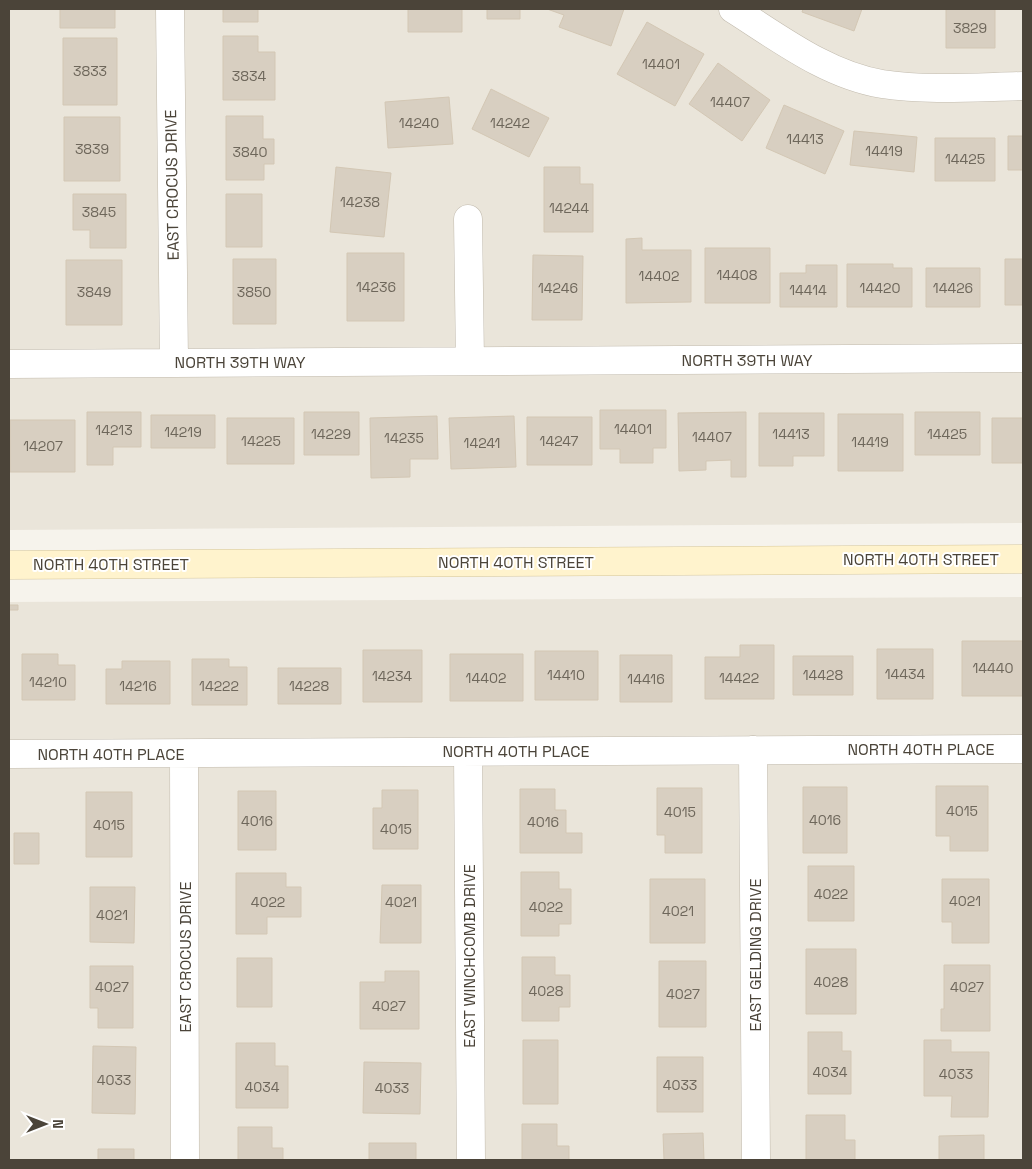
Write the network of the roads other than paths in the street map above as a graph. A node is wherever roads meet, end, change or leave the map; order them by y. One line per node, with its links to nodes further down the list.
1 (170, 9): 7 (street, EAST CROCUS DRIVE)
2 (733, 9): 3 (street)
3 (1023, 86)
4 (468, 219): 6 (street)
5 (1023, 358): 6 (street, NORTH 39TH WAY)
6 (470, 361): 7 (street, NORTH 39TH WAY)
7 (174, 362): 8 (street, NORTH 39TH WAY)
8 (9, 364)
9 (1023, 558): 10 (main road, NORTH 40TH STREET)
10 (9, 565)
11 (1023, 748): 12 (street, NORTH 40TH PLACE)
12 (753, 750): 13 (street, NORTH 40TH PLACE); 18 (street, EAST GELDING DRIVE)
13 (468, 752): 15 (street, NORTH 40TH PLACE); 17 (street, EAST WINCHCOMB DRIVE)
14 (9, 754): 15 (street, NORTH 40TH PLACE)
15 (184, 754): 16 (street, EAST CROCUS DRIVE)
16 (185, 1160)
17 (471, 1160)
18 (756, 1160)

